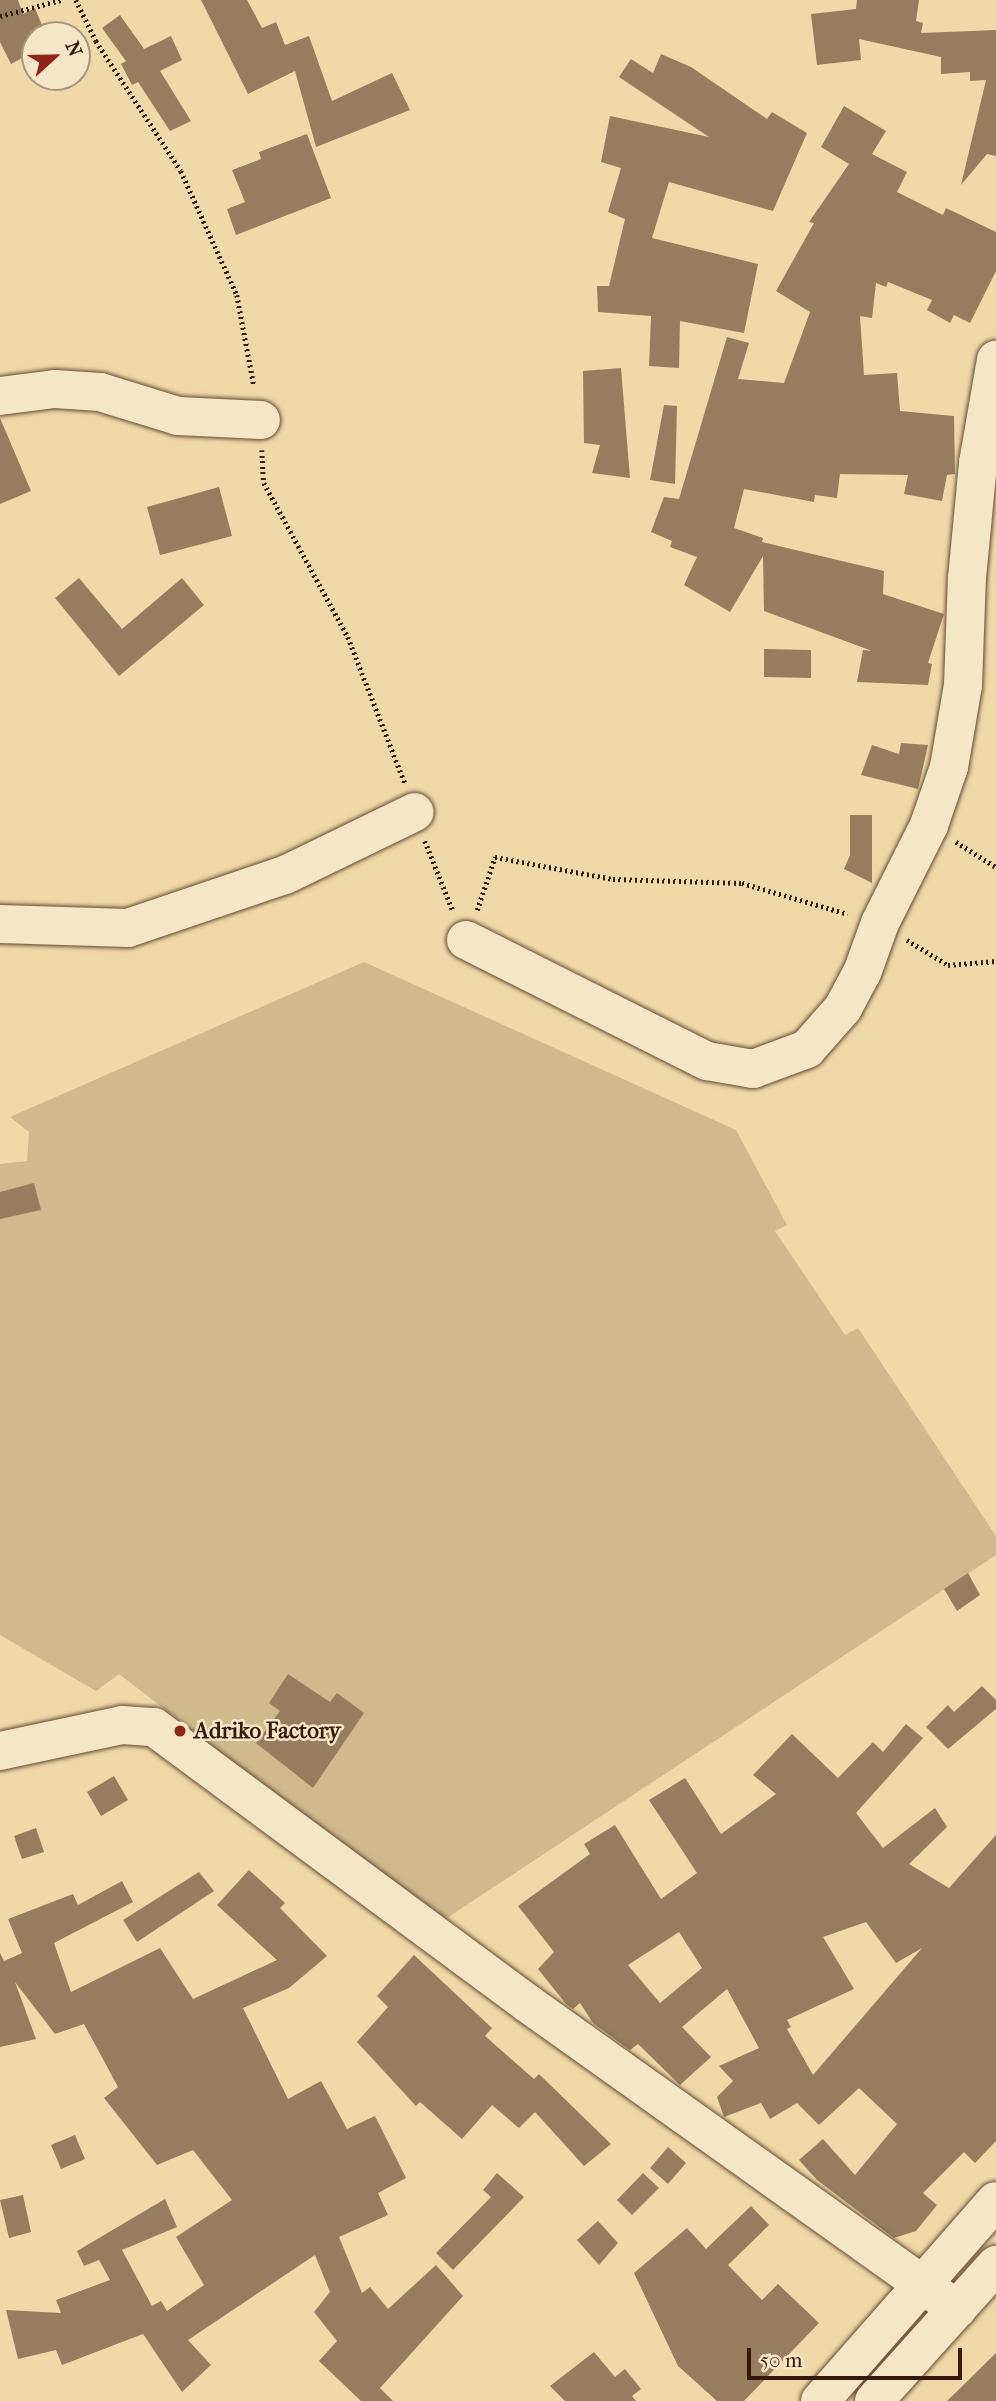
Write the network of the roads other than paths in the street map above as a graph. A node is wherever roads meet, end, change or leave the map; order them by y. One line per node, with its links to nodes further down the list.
1 (996, 360): 6 (street)
2 (0, 396): 3 (street)
3 (261, 420)
4 (415, 812): 5 (street)
5 (0, 924)
6 (466, 940)
7 (0, 1751): 10 (street)
8 (996, 2202): 10 (street)
9 (996, 2265): 11 (street)
10 (924, 2287): 11 (street); 12 (street)
11 (957, 2309): 13 (street)
12 (820, 2401)
13 (874, 2401)

